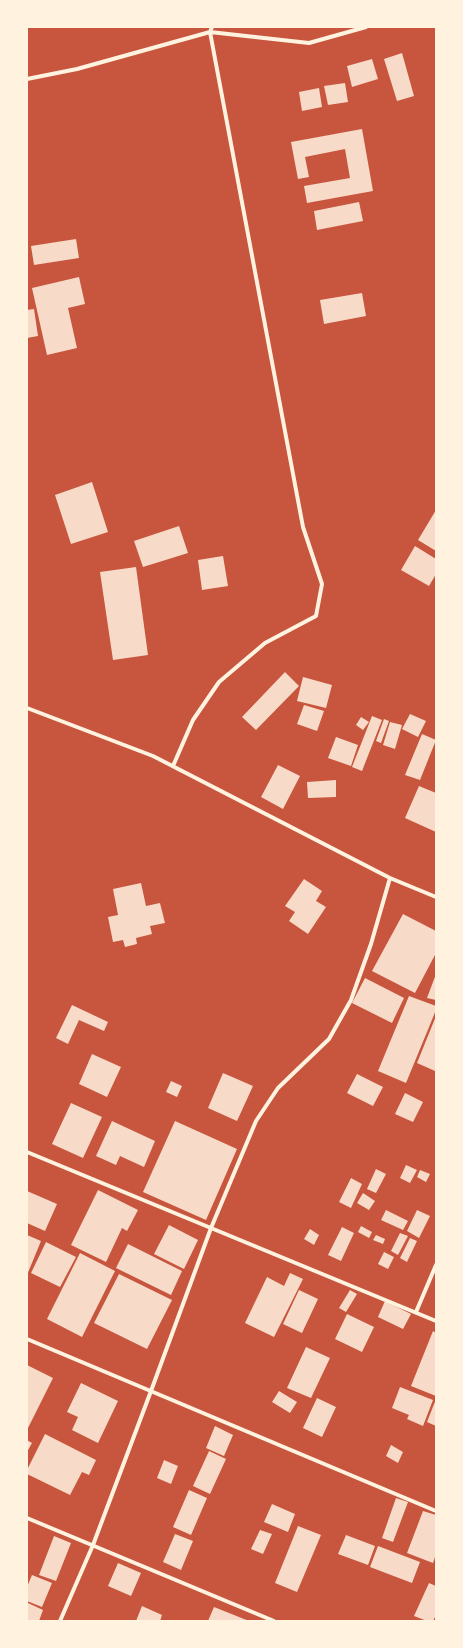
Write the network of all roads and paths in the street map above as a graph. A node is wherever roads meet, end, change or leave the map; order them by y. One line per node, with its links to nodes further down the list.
1 (212, 27): 3 (street)
2 (366, 27): 3 (street)
3 (210, 32): 4 (street); 6 (street)
4 (27, 79)
5 (27, 708): 6 (street)
6 (173, 766): 7 (street)
7 (390, 878): 8 (street); 10 (street)
8 (436, 897)
9 (27, 1152): 10 (street)
10 (211, 1228): 12 (street); 15 (street)
11 (436, 1265): 12 (street)
12 (416, 1312): 13 (street)
13 (436, 1320)
14 (27, 1338): 15 (street)
15 (152, 1391): 16 (street); 18 (street)
16 (436, 1511)
17 (27, 1518): 18 (street)
18 (93, 1545): 19 (street); 20 (street)
19 (60, 1621)
20 (274, 1621)

